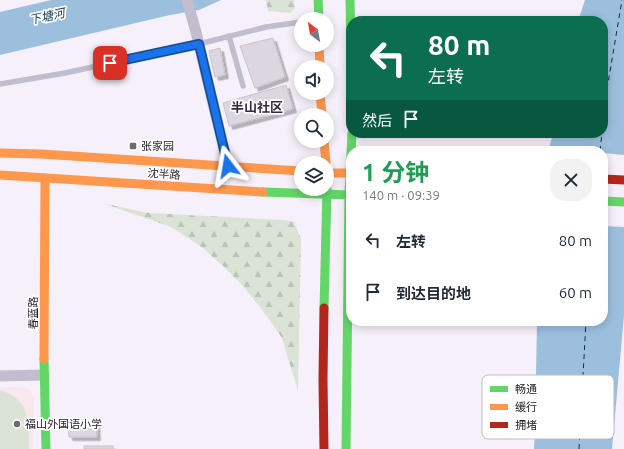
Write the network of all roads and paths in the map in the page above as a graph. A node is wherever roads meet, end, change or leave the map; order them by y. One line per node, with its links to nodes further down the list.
1 (187, 0): 8 (street)
2 (318, 0): 4 (main road)
3 (350, 0): 5 (main road)
4 (319, 12)
5 (350, 16)
6 (294, 23): 7 (lane)
7 (228, 36): 8 (lane); 10 (lane)
8 (199, 44): 9 (lane); 12 (street)
9 (0, 84)
10 (243, 86)
11 (0, 153): 12 (main road, 沈半路)
12 (228, 166): 13 (main road, 沈半路)
13 (294, 171)
14 (334, 172): 15 (main road)
15 (346, 173)
16 (0, 175): 17 (main road, 沈半路)
17 (45, 178): 20 (main road, 沈半路); 27 (main road, 春蓝路)
18 (608, 179): 19 (main road)
19 (624, 180)
20 (294, 190)
21 (334, 193): 22 (main road, 沈半路)
22 (346, 194)
23 (327, 196): 30 (main road)
24 (608, 201): 25 (main road)
25 (624, 202)
26 (348, 326): 31 (main road)
27 (44, 375): 28 (street); 29 (main road, 春蓝路)
28 (0, 376)
29 (46, 449)
30 (324, 449)
31 (346, 449)

